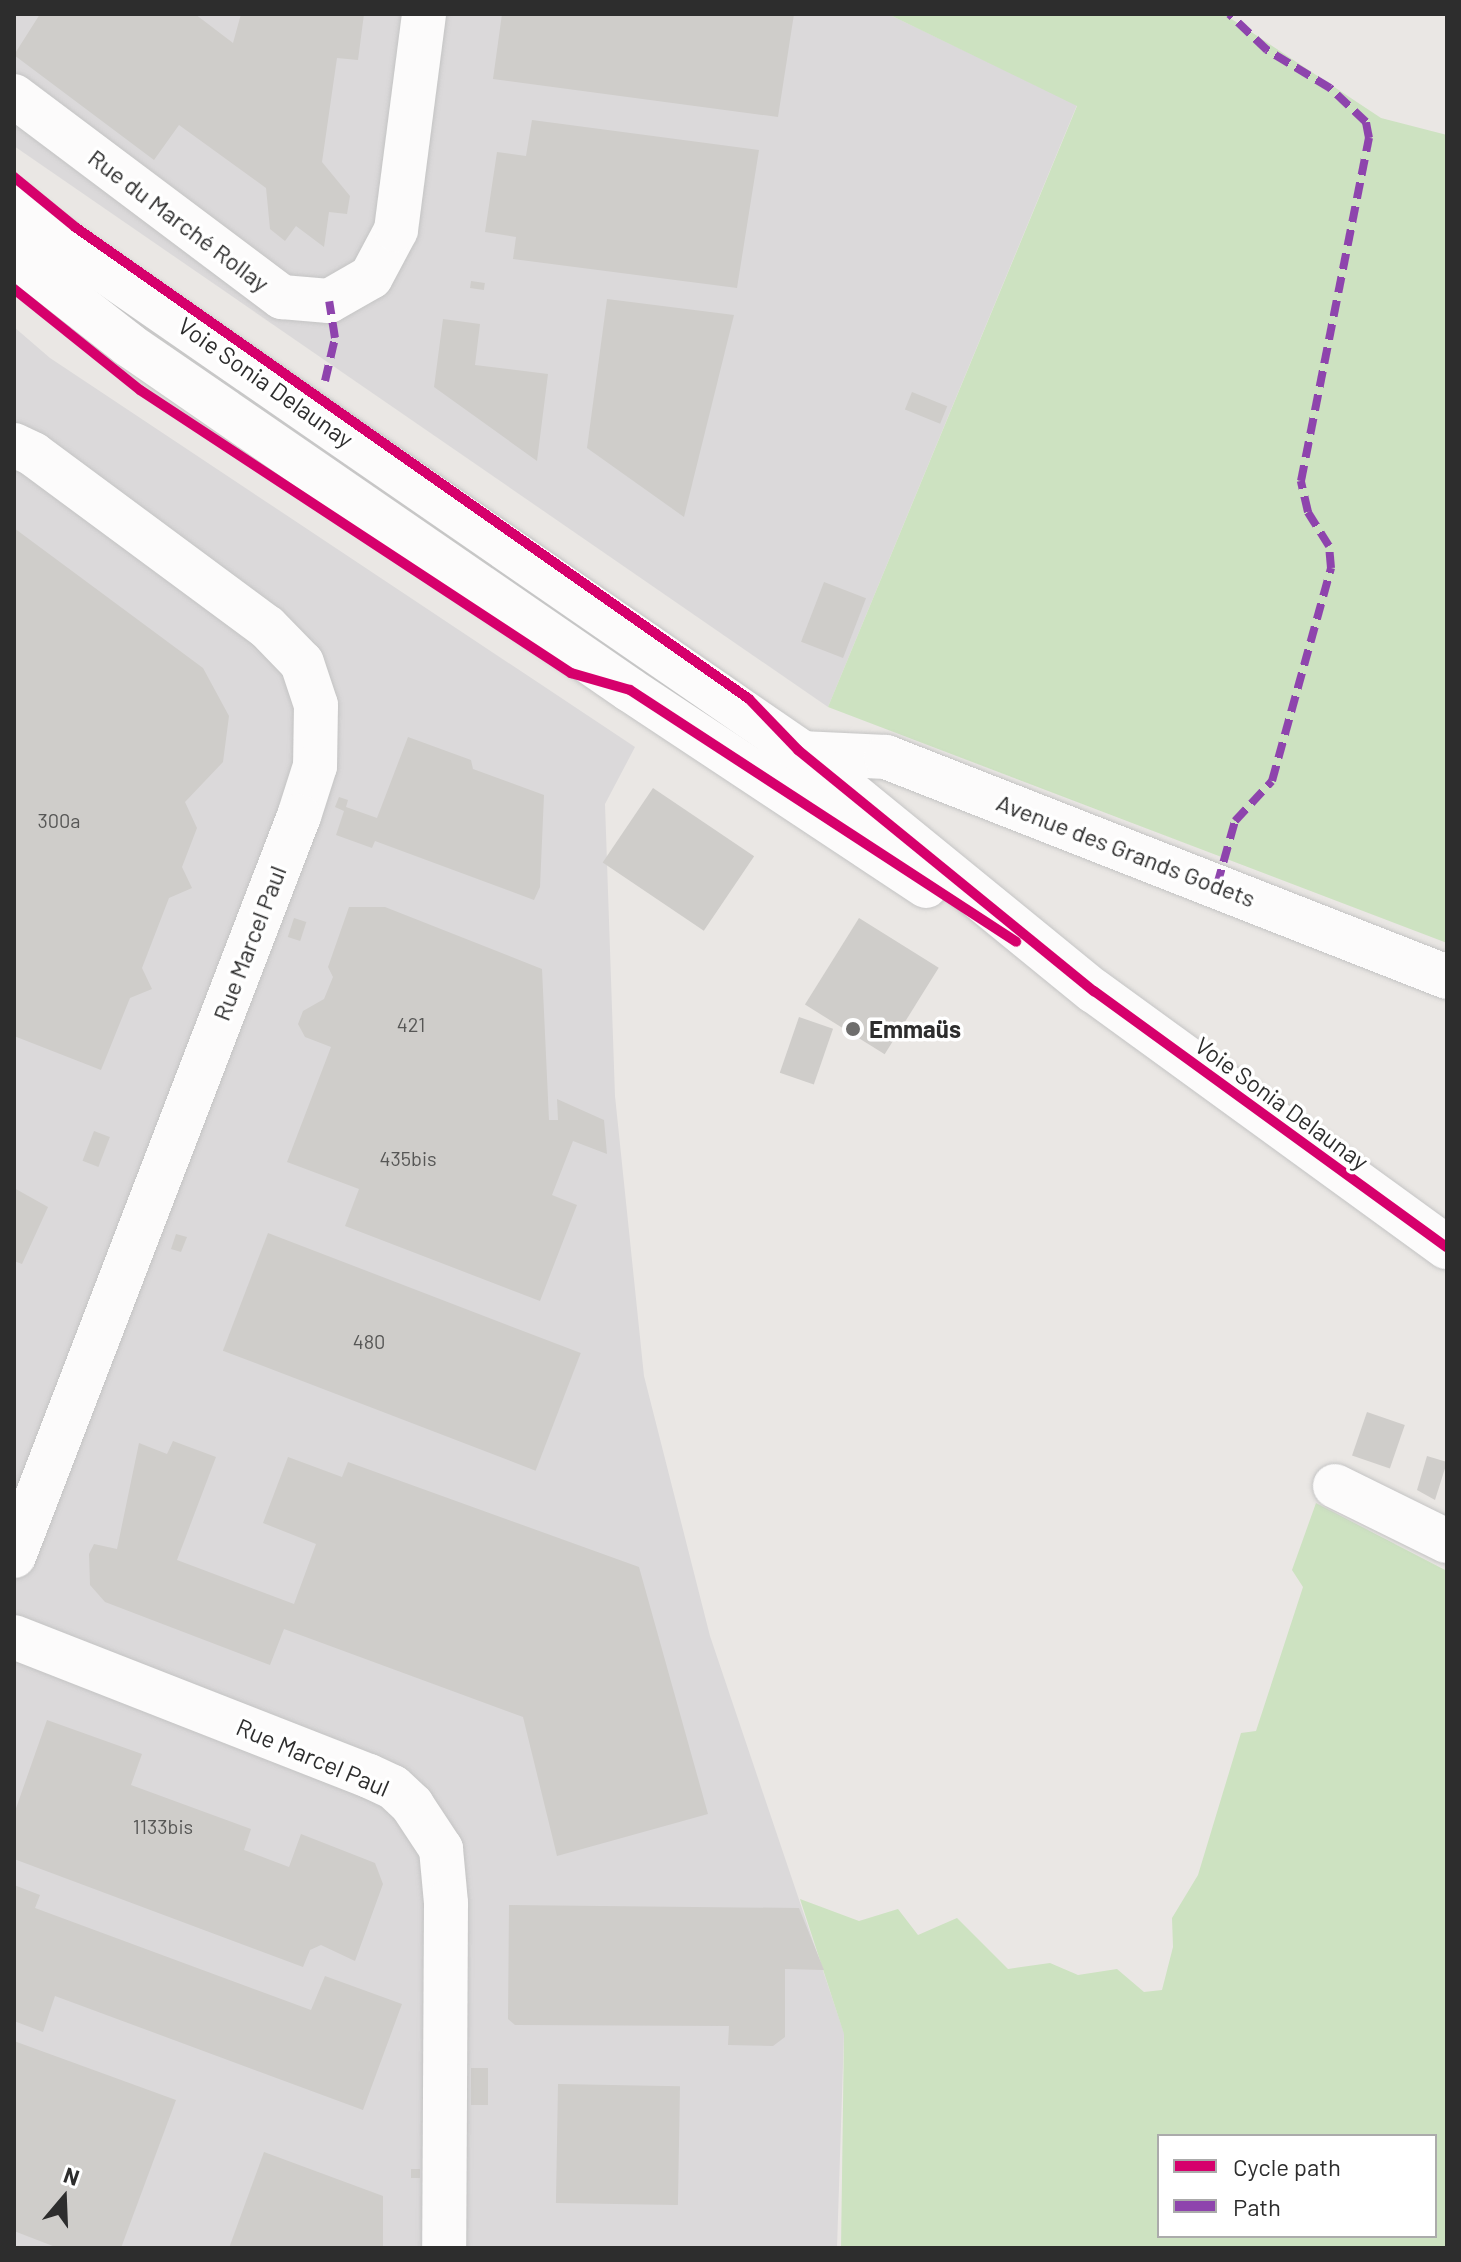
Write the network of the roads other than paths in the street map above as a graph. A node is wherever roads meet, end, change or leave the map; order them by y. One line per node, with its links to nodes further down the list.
1 (424, 14): 2 (street, Rue du Marché Rollay)
2 (14, 96)
3 (14, 204): 6 (street, Voie Sonia Delaunay)
4 (14, 255): 7 (street, Voie Sonia Delaunay)
5 (14, 445): 13 (street, Rue Marcel Paul)
6 (798, 750): 7 (street); 8 (street, Avenue des Grands Godets); 9 (street, Voie Sonia Delaunay)
7 (752, 772): 9 (street, Voie Sonia Delaunay)
8 (1447, 977)
9 (1094, 991): 10 (street, Voie Sonia Delaunay)
10 (1447, 1247)
11 (1335, 1486): 12 (street)
12 (1447, 1541)
13 (14, 1556)
14 (14, 1637): 15 (street, Rue Marcel Paul)
15 (444, 2248)

